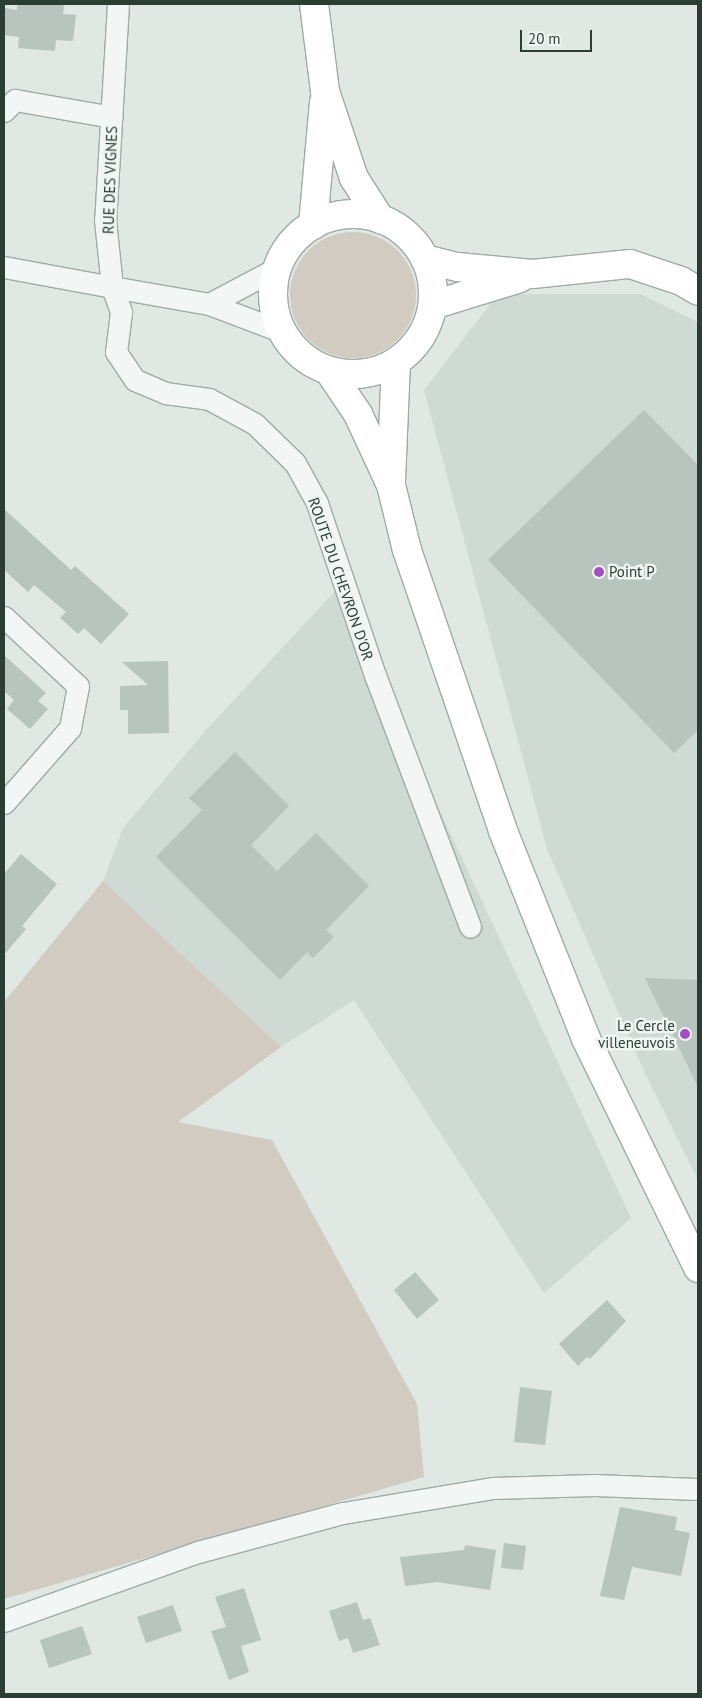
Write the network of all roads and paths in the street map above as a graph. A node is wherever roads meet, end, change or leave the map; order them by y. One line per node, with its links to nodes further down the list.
1 (118, 4): 5 (street, RUE DES VIGNES)
2 (314, 4): 3 (main road)
3 (326, 91): 6 (main road); 7 (main road)
4 (4, 111): 5 (street)
5 (112, 117): 12 (street, RUE DES VIGNES)
6 (380, 219): 7 (main road); 8 (main road)
7 (313, 226): 10 (main road)
8 (425, 259): 11 (main road); 15 (main road)
9 (4, 267): 12 (street)
10 (278, 268): 14 (street); 16 (main road)
11 (533, 274): 13 (main road); 15 (main road)
12 (112, 287): 14 (street); 22 (street, ROUTE DU CHEVRON D'OR)
13 (698, 291)
14 (209, 304): 16 (street)
15 (433, 305): 17 (main road)
16 (283, 332): 18 (main road)
17 (396, 362): 18 (main road); 19 (main road)
18 (329, 371): 19 (main road)
19 (391, 485): 23 (main road)
20 (4, 617): 21 (street)
21 (4, 803)
22 (470, 927)
23 (698, 1268)
24 (698, 1489): 25 (street)
25 (4, 1621)

